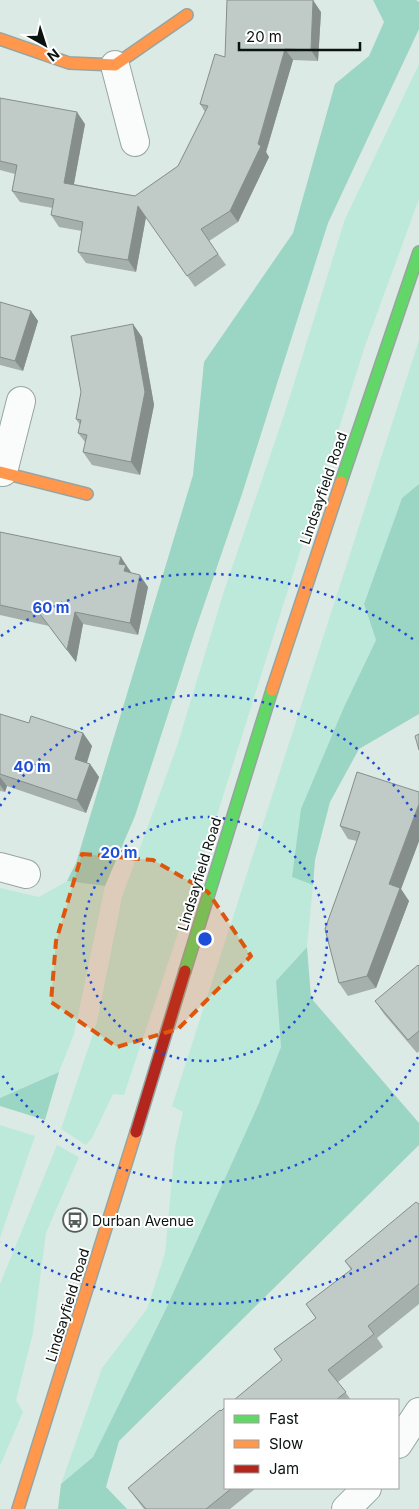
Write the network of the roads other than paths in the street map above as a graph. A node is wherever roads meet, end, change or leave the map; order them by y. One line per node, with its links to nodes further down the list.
1 (187, 15): 3 (street)
2 (0, 39): 3 (street)
3 (115, 65): 4 (street)
4 (135, 142)
5 (419, 252): 14 (street, Lindsayfield Road)
6 (21, 401): 7 (street)
7 (1, 472): 8 (street)
8 (87, 494)
9 (0, 867): 10 (street)
10 (26, 874)
11 (419, 1412): 12 (street)
12 (399, 1442)
13 (366, 1489): 15 (street)
14 (18, 1509)
15 (346, 1509)

